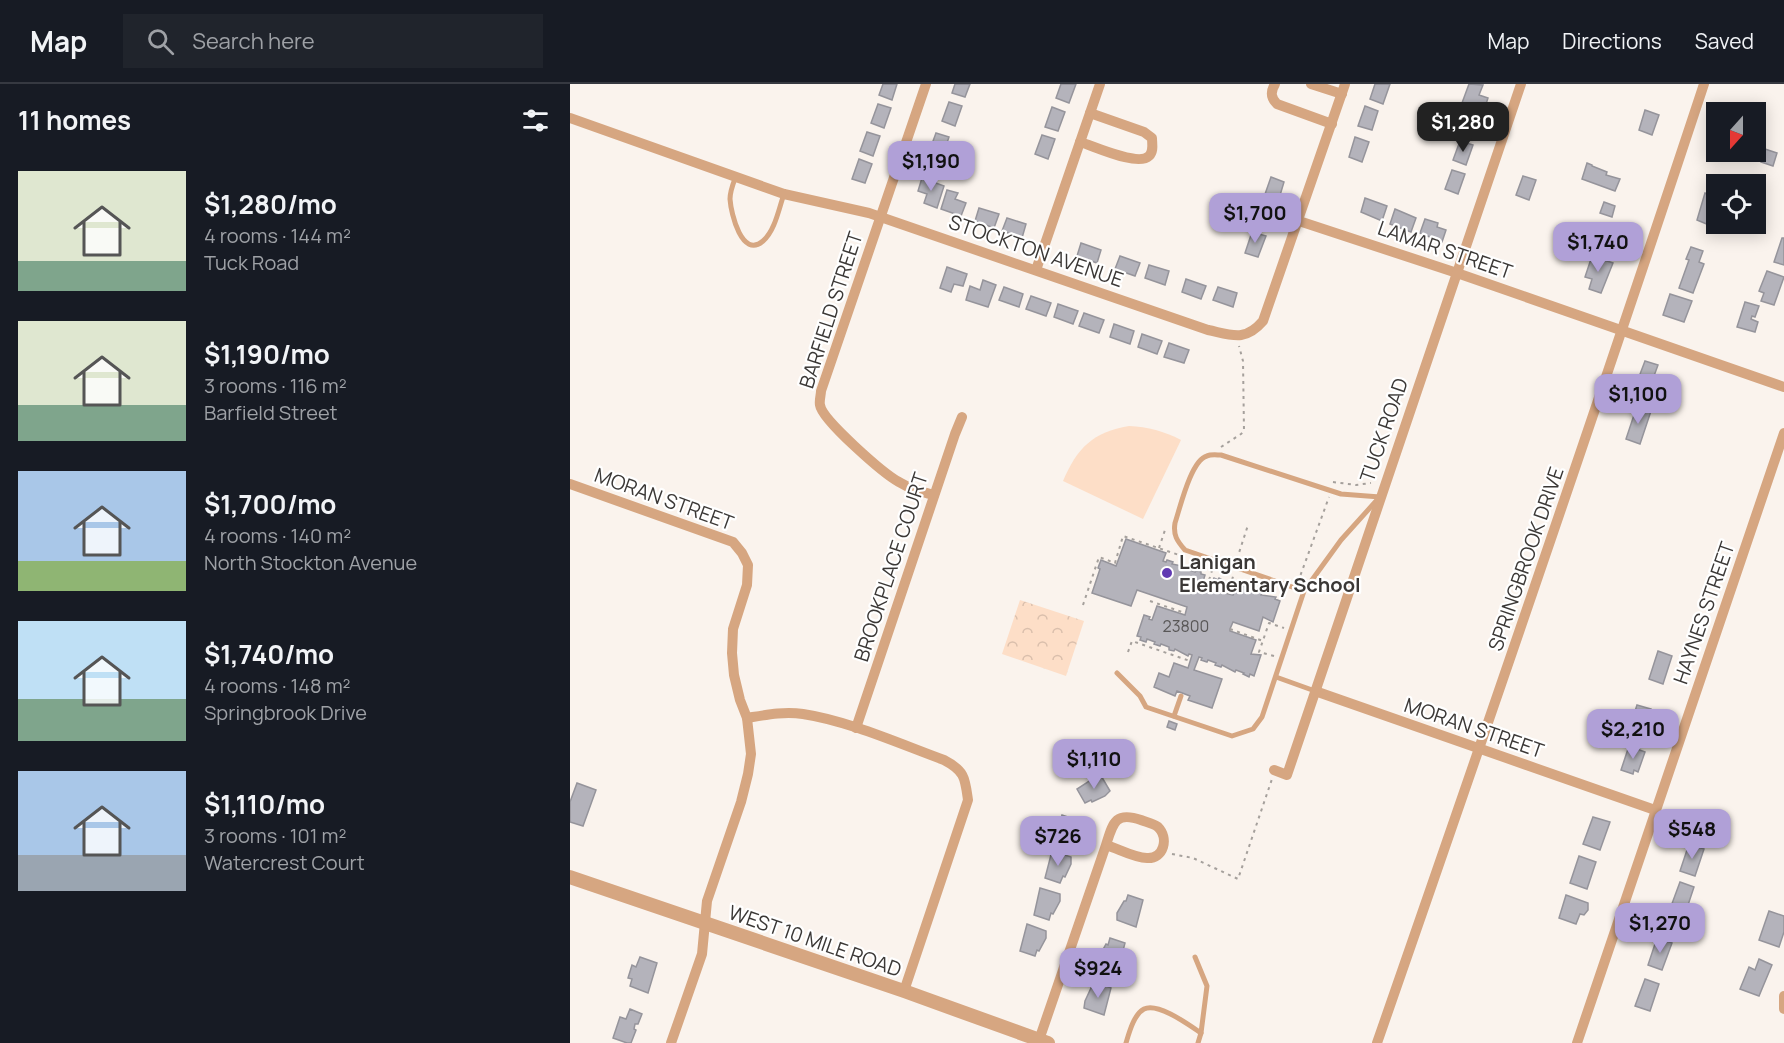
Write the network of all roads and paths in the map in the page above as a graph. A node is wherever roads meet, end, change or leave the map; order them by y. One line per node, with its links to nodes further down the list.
1 (926, 84): 14 (street, BARFIELD STREET)
2 (1100, 84): 8 (street)
3 (1275, 84): 10 (street)
4 (1311, 84): 7 (street)
5 (1521, 84): 17 (street, TUCK ROAD)
6 (1704, 84): 18 (street, SPRINGBROOK DRIVE)
7 (1343, 89): 10 (street)
8 (1090, 113): 11 (street); 11 (street)
9 (570, 118): 12 (street, STOCKTON AVENUE)
10 (1332, 124): 15 (street)
11 (1080, 142): 16 (street)
12 (736, 176): 13 (street, STOCKTON AVENUE); 13 (lane)
13 (784, 194): 14 (street, STOCKTON AVENUE)
14 (881, 217): 16 (street, STOCKTON AVENUE); 29 (street, BARFIELD STREET)
15 (1299, 220): 17 (street, LAMAR STREET); 19 (street, STOCKTON AVENUE)
16 (1036, 270): 19 (street, STOCKTON AVENUE)
17 (1457, 273): 18 (street, LAMAR STREET); 30 (street, TUCK ROAD)
18 (1622, 331): 20 (street, LAMAR STREET); 56 (street, SPRINGBROOK DRIVE)
19 (1237, 336): 23 (path)
20 (1784, 387)
21 (962, 417): 29 (street, BROOKPLACE COURT)
22 (1784, 433): 58 (street, HAYNES STREET)
23 (1214, 447)
24 (1324, 482): 25 (path)
25 (1335, 482): 26 (path); 28 (path)
26 (1371, 483)
27 (570, 484): 54 (street, MORAN STREET)
28 (1331, 491): 30 (lane); 36 (path); 36 (lane)
29 (934, 495): 55 (street, BROOKPLACE COURT)
30 (1380, 496): 37 (lane); 51 (street, TUCK ROAD)
31 (1166, 527): 32 (path)
32 (1159, 548): 33 (path); 39 (path)
33 (1181, 556)
34 (1213, 567): 35 (path)
35 (1207, 587)
36 (1296, 588): 37 (lane)
37 (1304, 591): 50 (lane)
38 (1150, 601): 40 (path)
39 (1083, 605)
40 (1185, 613)
41 (1287, 619): 43 (path)
42 (1230, 629): 43 (path)
43 (1263, 641): 44 (path)
44 (1277, 648)
45 (1128, 652): 46 (path)
46 (1182, 658): 47 (path); 48 (path)
47 (1190, 661)
48 (1180, 665)
49 (1117, 673): 53 (lane)
50 (1276, 677): 51 (lane); 53 (lane)
51 (1315, 691): 56 (street, MORAN STREET); 57 (street, TUCK ROAD)
52 (1180, 696): 53 (lane)
53 (1174, 716)
54 (747, 718): 55 (street); 62 (street)
55 (856, 728): 64 (street)
56 (1480, 749): 58 (street, MORAN STREET); 72 (street, SPRINGBROOK DRIVE)
57 (1275, 771): 60 (path)
58 (1655, 810): 73 (street, HAYNES STREET)
59 (1106, 845): 60 (street); 60 (street); 68 (street)
60 (1160, 851)
61 (570, 877): 62 (street, WEST 10 MILE ROAD)
62 (705, 924): 64 (street, WEST 10 MILE ROAD); 69 (street)
63 (1195, 957): 67 (lane)
64 (904, 991): 68 (street, WEST 10 MILE ROAD)
65 (1784, 996): 66 (street)
66 (1784, 1009)
67 (1201, 1033): 70 (lane); 71 (lane)
68 (1043, 1041)
69 (671, 1043)
70 (1126, 1043)
71 (1198, 1043)
72 (1377, 1043)
73 (1577, 1043)

